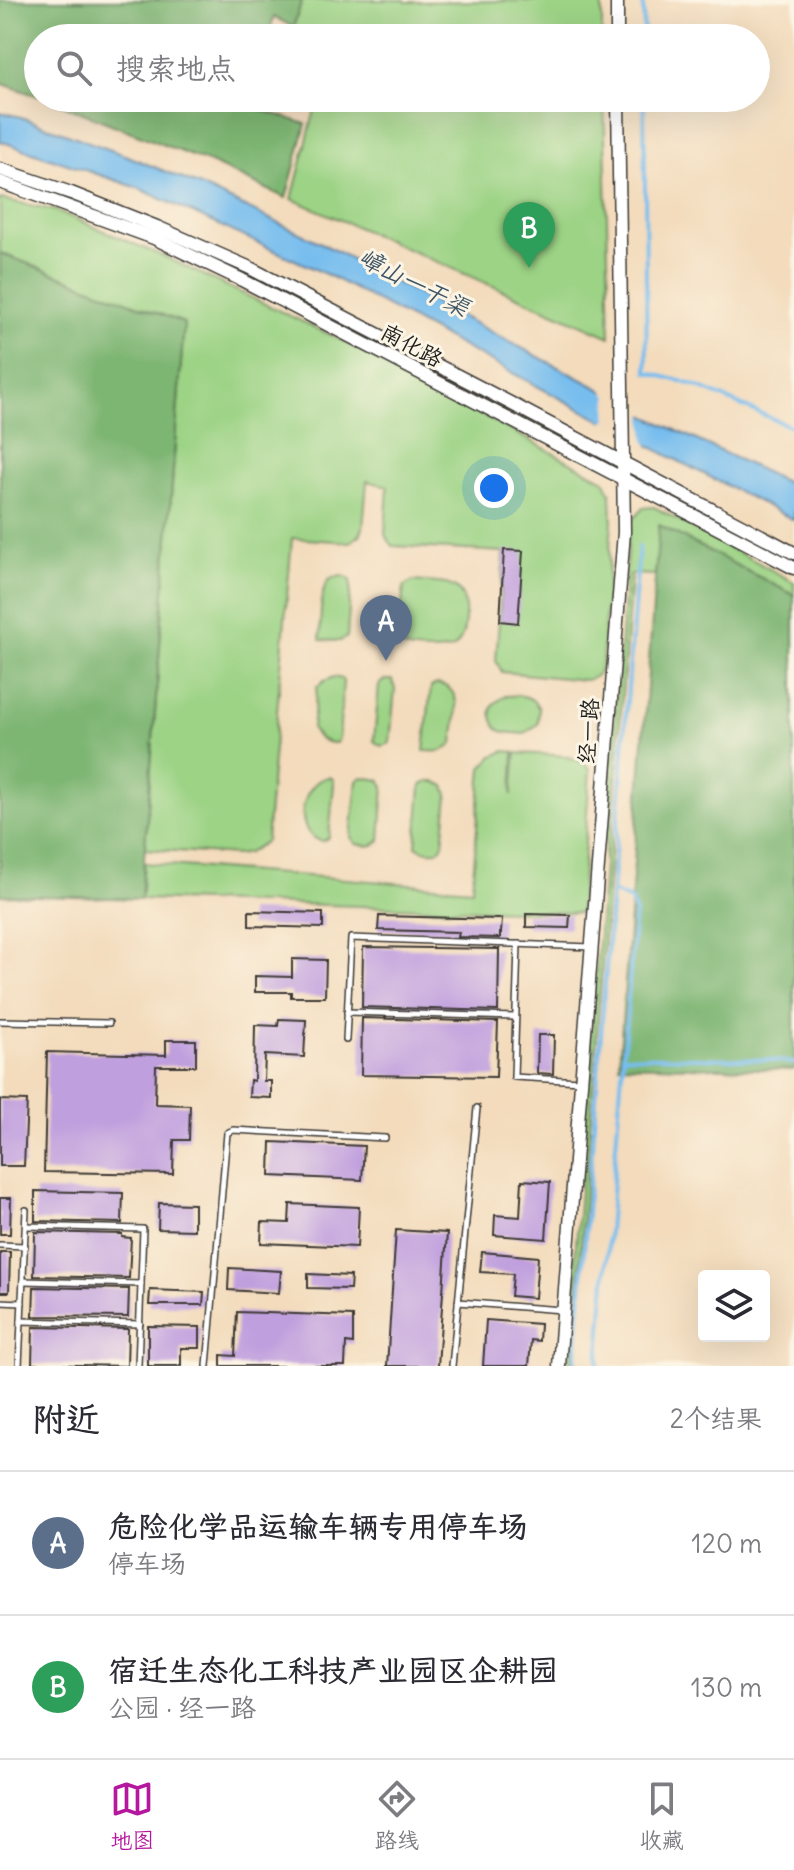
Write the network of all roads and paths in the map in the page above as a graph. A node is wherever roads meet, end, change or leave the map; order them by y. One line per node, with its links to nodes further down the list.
1 (617, 0): 2 (main road)
2 (617, 24)
3 (618, 112): 6 (main road, 经一路)
4 (0, 169): 6 (main road, 南化路)
5 (0, 182): 7 (main road, 南化路)
6 (623, 463): 7 (main road, 经一路); 8 (main road, 南化路)
7 (624, 479): 9 (main road, 南化路); 11 (main road, 经一路)
8 (794, 553)
9 (794, 568)
10 (518, 944): 11 (lane); 12 (lane); 13 (lane)
11 (592, 947): 17 (main road, 经一路)
12 (347, 1012): 13 (lane); 16 (lane)
13 (515, 1017): 17 (lane)
14 (0, 1021): 15 (lane)
15 (109, 1023)
16 (346, 1040)
17 (581, 1081): 29 (main road, 经一路)
18 (477, 1108): 27 (lane)
19 (385, 1138): 34 (lane)
20 (26, 1210): 21 (lane)
21 (26, 1226): 23 (lane); 25 (lane)
22 (0, 1245): 23 (lane)
23 (25, 1246): 24 (lane)
24 (23, 1281): 25 (lane); 28 (lane)
25 (141, 1284): 31 (lane)
26 (0, 1302): 28 (lane)
27 (458, 1302): 29 (lane); 35 (lane)
28 (22, 1303): 30 (lane)
29 (563, 1310): 36 (main road, 经一路)
30 (21, 1321): 31 (lane); 32 (lane)
31 (140, 1324): 33 (lane)
32 (19, 1366)
33 (138, 1366)
34 (207, 1366)
35 (452, 1366)
36 (559, 1366)

